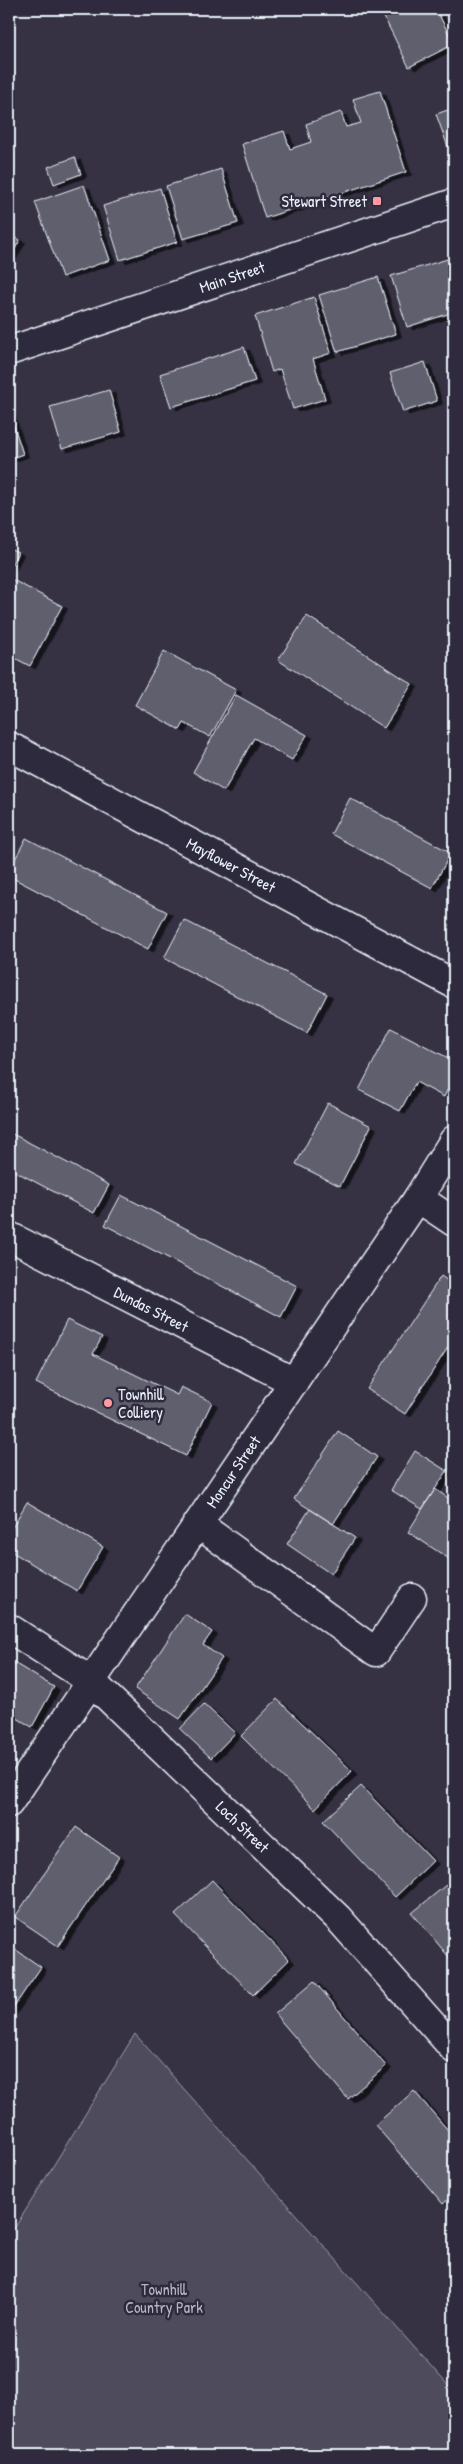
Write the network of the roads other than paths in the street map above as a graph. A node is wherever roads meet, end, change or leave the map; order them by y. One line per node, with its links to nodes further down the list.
1 (454, 203): 2 (street, Main Street)
2 (9, 351)
3 (9, 746): 4 (street, Mayflower Street)
4 (454, 984)
5 (454, 1140): 6 (street, Moncur Street)
6 (418, 1198): 7 (street); 9 (street, Moncur Street)
7 (454, 1222)
8 (9, 1236): 9 (street, Dundas Street)
9 (294, 1382): 10 (street, Moncur Street)
10 (198, 1524): 11 (street); 13 (street, Moncur Street)
11 (412, 1598)
12 (9, 1628): 13 (street, Loch Street)
13 (91, 1681): 14 (street, Moncur Street); 15 (street, Loch Street)
14 (9, 1803)
15 (454, 2049)

